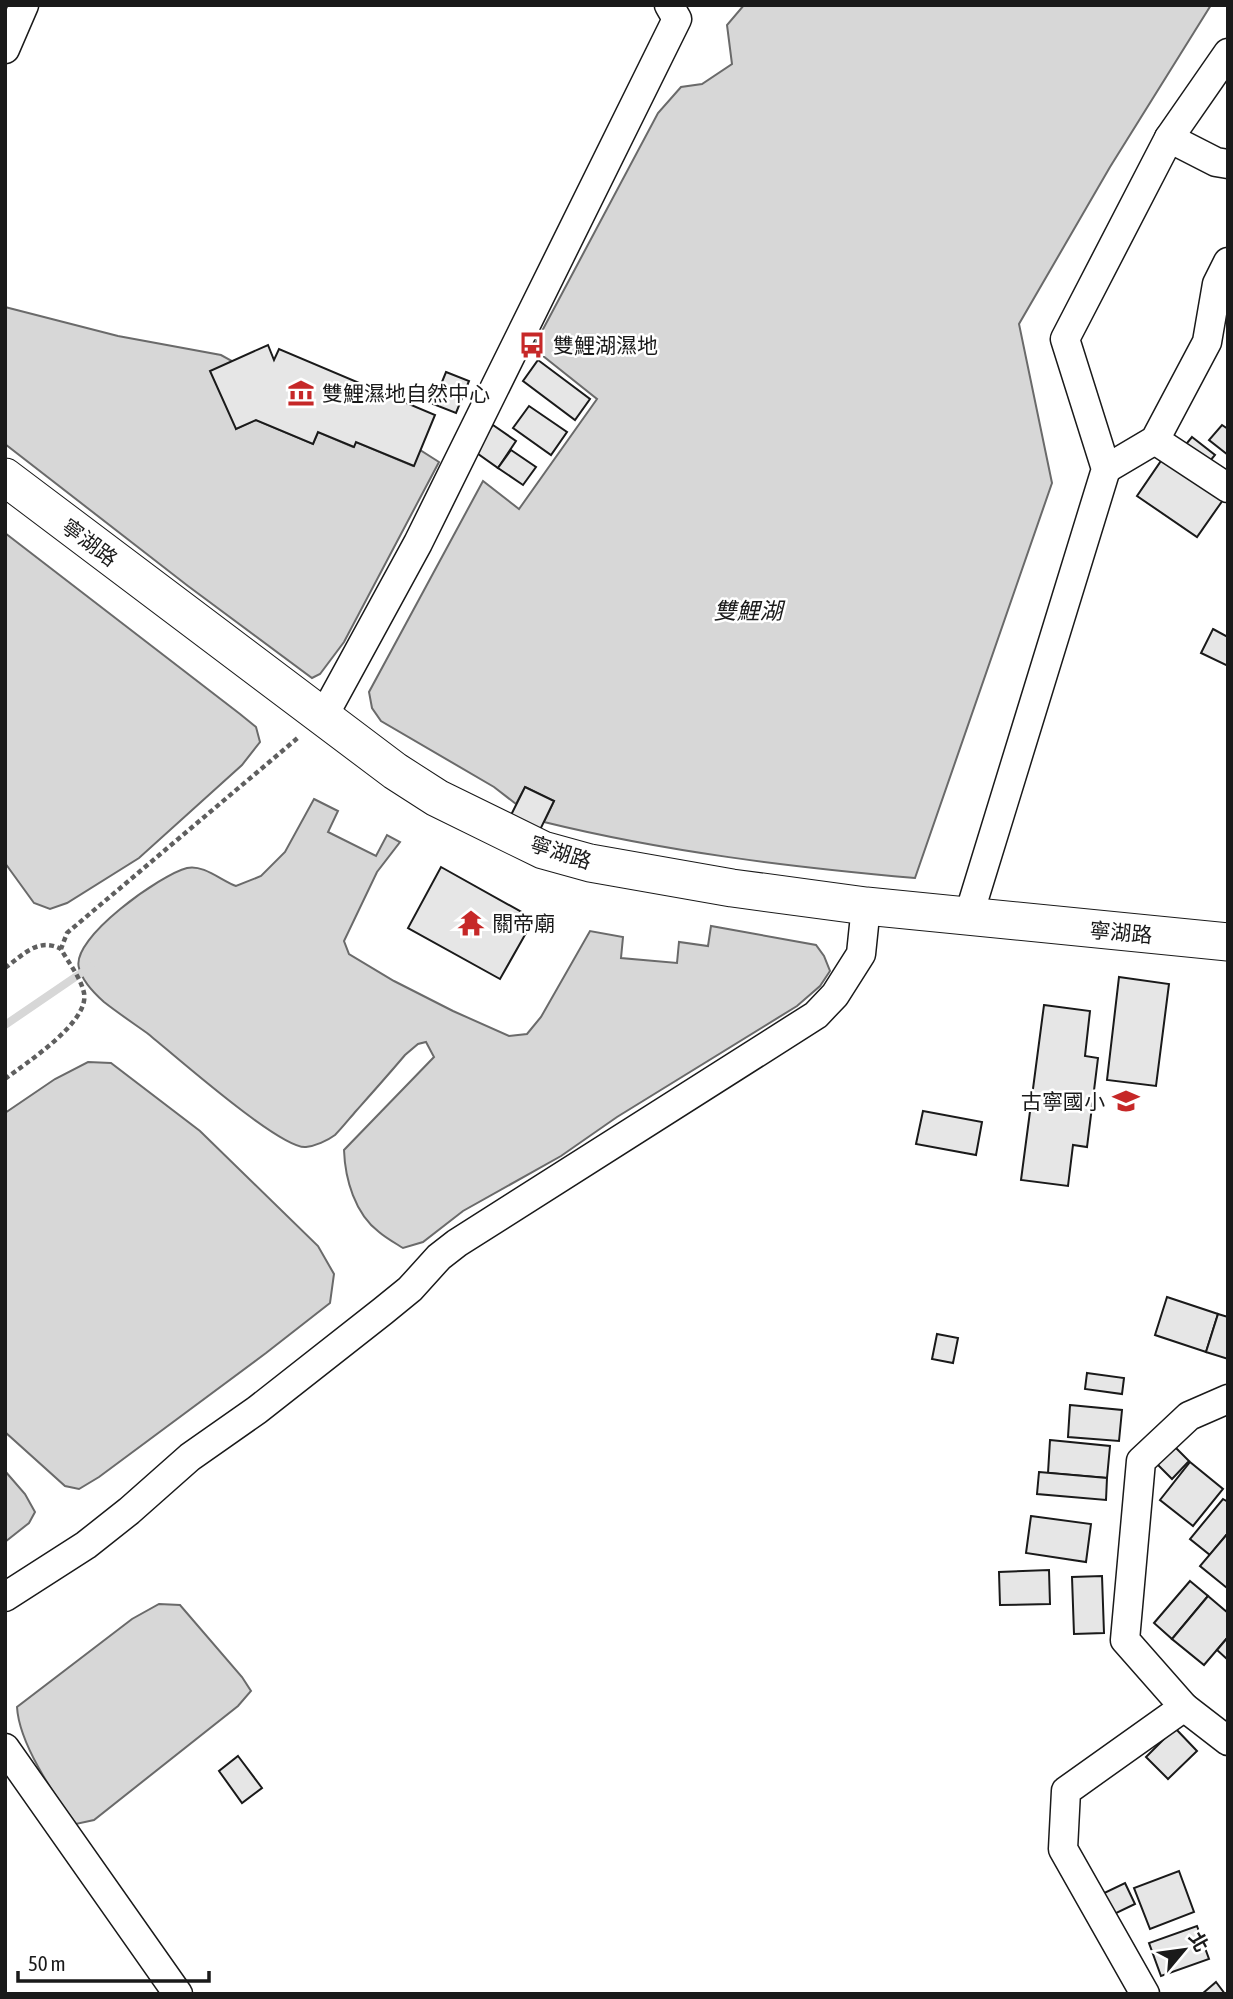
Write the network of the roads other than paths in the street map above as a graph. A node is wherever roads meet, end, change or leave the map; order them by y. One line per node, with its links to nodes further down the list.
1 (24, 5): 3 (street)
2 (682, 10): 12 (street)
3 (5, 49)
4 (1228, 53): 5 (street)
5 (1170, 138): 6 (street); 9 (street)
6 (1222, 163)
7 (1228, 262): 8 (street)
8 (1155, 440): 9 (street); 11 (street)
9 (1106, 469): 14 (street)
10 (5, 478): 12 (main road, 寧湖路)
11 (1228, 488)
12 (323, 717): 13 (main road, 寧湖路)
13 (866, 906): 14 (main road, 寧湖路); 17 (street)
14 (968, 918): 15 (main road, 寧湖路)
15 (1228, 942)
16 (1228, 1399): 18 (street)
17 (5, 1597)
18 (1184, 1707): 19 (street); 22 (street)
19 (1228, 1741)
20 (5, 1748): 21 (street)
21 (178, 1994)
22 (1145, 1994)

